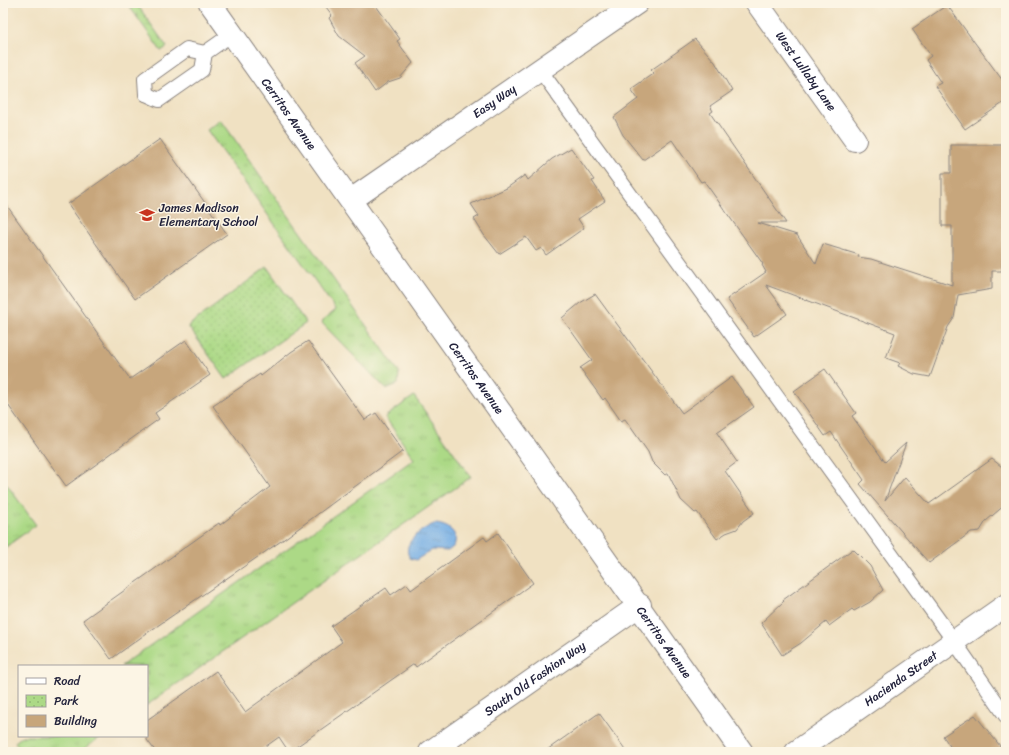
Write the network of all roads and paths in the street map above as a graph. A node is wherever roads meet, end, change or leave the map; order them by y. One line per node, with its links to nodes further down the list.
1 (210, 3): 4 (street, Cerritos Avenue)
2 (637, 3): 6 (street, Easy Way)
3 (757, 3): 7 (street, West Lullaby Lane)
4 (232, 34): 5 (lane); 8 (street, Cerritos Avenue)
5 (205, 53): 5 (lane)
6 (540, 70): 8 (street, Easy Way); 11 (lane)
7 (855, 140)
8 (351, 200): 9 (street, Cerritos Avenue)
9 (640, 605): 13 (street, South Old Fashion Way); 14 (street, Cerritos Avenue)
10 (1006, 605): 11 (street, Hacienda Street)
11 (954, 641): 12 (lane); 15 (street, Hacienda Street)
12 (1006, 716)
13 (430, 752)
14 (742, 752)
15 (796, 752)

